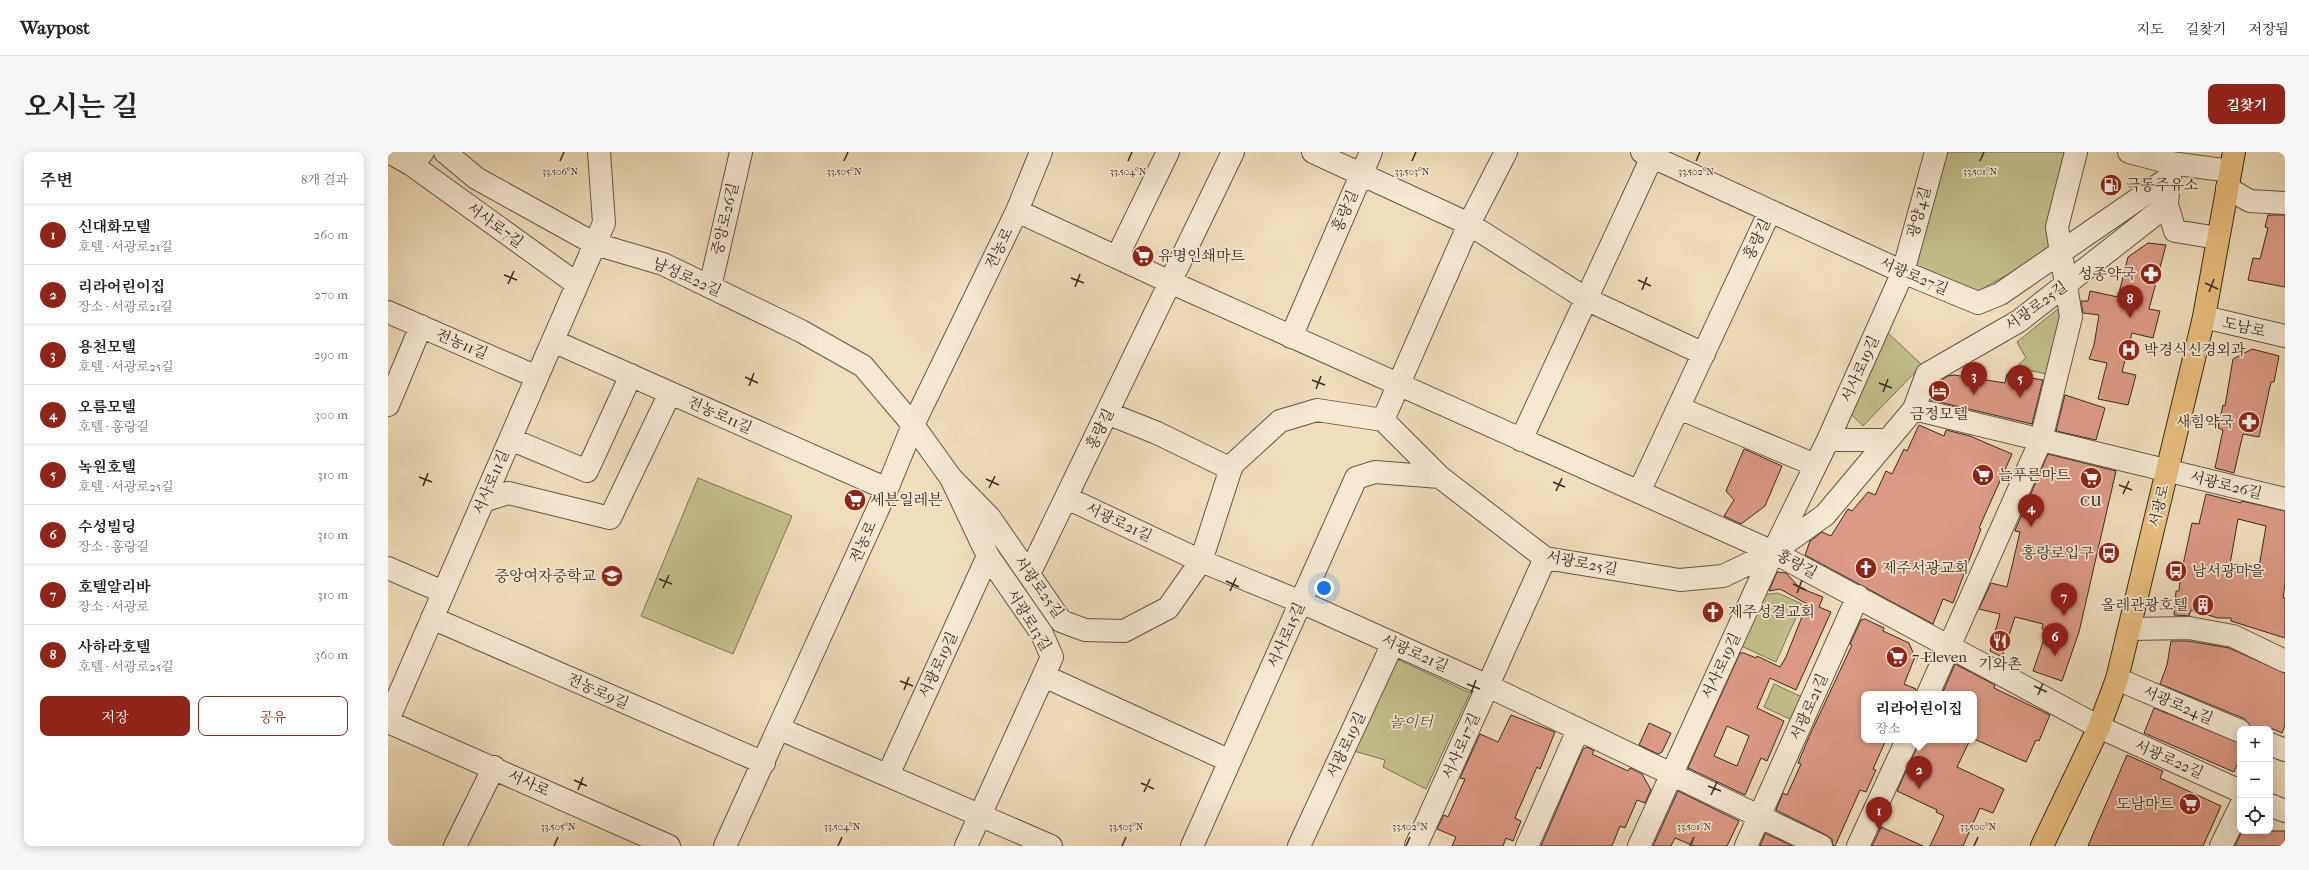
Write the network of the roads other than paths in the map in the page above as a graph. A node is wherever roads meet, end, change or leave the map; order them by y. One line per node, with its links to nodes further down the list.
1 (390, 152): 15 (street, 서사로7길)
2 (445, 152): 25 (street, 남성로22길)
3 (599, 152): 25 (street, 서사로11길)
4 (741, 152): 32 (street, 중앙로26길)
5 (1041, 152): 21 (street, 전농로)
6 (1168, 152): 27 (street)
7 (1233, 152): 29 (street)
8 (1313, 152): 18 (street, 홍랑길)
9 (1371, 152): 18 (street, 홍랑길)
10 (1506, 152): 23 (street)
11 (1936, 152): 28 (street, 광양4길)
12 (2076, 152): 26 (street)
13 (2129, 152): 16 (street)
14 (1647, 154): 22 (street, 서광로27길); 33 (street)
15 (418, 159): 30 (street, 서사로7길)
16 (2170, 170): 17 (street); 20 (street); 26 (street)
17 (2231, 170): 19 (street); 24 (main road, 서광로)
18 (1360, 174): 23 (street, 홍랑길); 40 (street, 홍랑길)
19 (2285, 203)
20 (2167, 205): 24 (street); 31 (street, 서광로25길)
21 (1017, 211): 27 (street, 홍랑길); 52 (street, 전농로)
22 (1770, 211): 28 (street, 서광로27길); 42 (street, 홍랑길)
23 (1469, 224): 33 (street, 홍랑길); 45 (street)
24 (2218, 238): 36 (main road, 서광로)
25 (595, 244): 30 (street, 서사로11길); 32 (street, 남성로22길)
26 (2061, 253): 31 (street); 34 (street)
27 (1117, 258): 29 (street, 홍랑길)
28 (1903, 272): 34 (street, 서광로27길); 55 (street, 서사로19길)
29 (1170, 282): 40 (street, 홍랑길); 50 (street, 홍랑길)
30 (577, 284): 41 (street, 서사로11길)
31 (2066, 284): 37 (street, 서광로25길); 57 (street)
32 (710, 287): 52 (street, 남성로22길)
33 (1588, 300): 42 (street, 홍랑길); 54 (street)
34 (1978, 304): 37 (street, 서광로27길)
35 (388, 312): 38 (street, 전농11길)
36 (2204, 317): 39 (street, 도남로); 60 (main road, 서광로)
37 (2019, 321): 49 (street, 서광로25길)
38 (422, 326): 44 (street, 전농11길); 47 (street)
39 (2285, 336)
40 (1291, 337): 45 (street, 홍랑길)
41 (553, 341): 43 (street, 전농로11길); 44 (street, 서사로11길)
42 (1704, 354): 48 (street, 홍랑길)
43 (631, 375): 46 (street, 전농로11길); 53 (street)
44 (537, 376): 53 (street, 서사로11길)
45 (1398, 385): 51 (street); 54 (street, 홍랑길)
46 (670, 393): 63 (street, 전농로11길); 67 (street)
47 (388, 405)
48 (1679, 408): 58 (street); 64 (street, 홍랑길)
49 (1914, 409): 56 (street, 서광로25길); 57 (street)
50 (1107, 413): 59 (street); 65 (street, 홍랑길)
51 (1383, 420): 59 (street, 서광로25길); 61 (street, 서광로25길)
52 (913, 425): 62 (street, 서광로13길); 63 (street, 전농로)
53 (510, 439): 67 (street, 서사로11길)
54 (1521, 440): 64 (street, 홍랑길)
55 (1828, 440): 56 (street); 58 (street, 서사로19길)
56 (1888, 440): 68 (street, 서광로25길)
57 (2041, 440): 60 (street); 82 (street)
58 (1816, 465): 68 (street, 서사로19길)
59 (1231, 469): 71 (street, 서광로25길)
60 (2168, 470): 66 (street, 서광로26길); 79 (main road, 서광로)
61 (1440, 477): 70 (street, 서광로25길); 76 (street, 서사로15길)
62 (951, 478): 69 (street, 서광로13길); 73 (street, 서광로25길)
63 (887, 489): 90 (street, 전농로)
64 (1639, 492): 68 (street, 홍랑길)
65 (1067, 498): 71 (street, 서광로21길); 73 (street, 홍랑길)
66 (2285, 499)
67 (483, 500): 74 (street, 서사로11길)
68 (1773, 552): 70 (street, 서광로25길); 75 (street, 홍랑길); 100 (street, 서사로19길)
69 (988, 556): 80 (street, 서광로13길); 99 (street, 서광로19길)
70 (1545, 558): 86 (street, 서사로17길)
71 (1201, 561): 76 (street, 서광로21길); 78 (street, 서광로25길)
72 (388, 568): 74 (street)
73 (1029, 574): 78 (street, 서광로25길)
74 (443, 592): 77 (street, 서사로11길)
75 (1858, 596): 82 (street, 홍랑길); 106 (street, 서광로21길)
76 (1301, 602): 81 (street, 서광로21길); 96 (street, 서사로15길)
77 (432, 618): 88 (street, 서사로11길); 97 (street, 전농로9길)
78 (1061, 621): 80 (street)
79 (2130, 629): 83 (street); 85 (main road, 서광로)
80 (1042, 634): 84 (street, 서광로13길)
81 (1393, 643): 86 (street, 서광로21길); 113 (street, 서광로19길)
82 (1950, 646): 87 (street); 89 (street, 홍랑길)
83 (2285, 662)
84 (1044, 676): 96 (street); 105 (street, 서광로13길)
85 (2117, 679): 89 (main road, 서광로); 92 (street, 서광로24길)
86 (1488, 686): 91 (street, 서광로21길); 114 (street, 서사로17길)
87 (1929, 691)
88 (388, 721): 98 (street, 서사로)
89 (2099, 727): 101 (street, 서광로22길); 120 (main road, 서광로)
90 (780, 729): 97 (street, 전농로); 99 (street)
91 (1578, 730): 100 (street, 서광로21길); 115 (street)
92 (2237, 730)
93 (1906, 743): 119 (street)
94 (2273, 745): 95 (street)
95 (2285, 750)
96 (1230, 760): 112 (street, 서사로15길)
97 (764, 763): 109 (street, 전농로)
98 (494, 767): 107 (street); 108 (street, 서사로)
99 (888, 775): 105 (street)
100 (1671, 775): 106 (street, 서광로21길); 116 (street, 서사로19길)
101 (2237, 790)
102 (2273, 806): 103 (street)
103 (2285, 812)
104 (2237, 813): 121 (street)
105 (981, 814): 110 (street, 서광로13길); 111 (street)
106 (1760, 817): 117 (street); 118 (street, 서광로21길)
107 (455, 846)
108 (669, 846)
109 (726, 846)
110 (966, 846)
111 (1051, 846)
112 (1192, 846)
113 (1299, 846)
114 (1416, 846)
115 (1527, 846)
116 (1639, 846)
117 (1746, 846)
118 (1821, 846)
119 (1858, 846)
120 (2042, 846)
121 (2221, 846)

